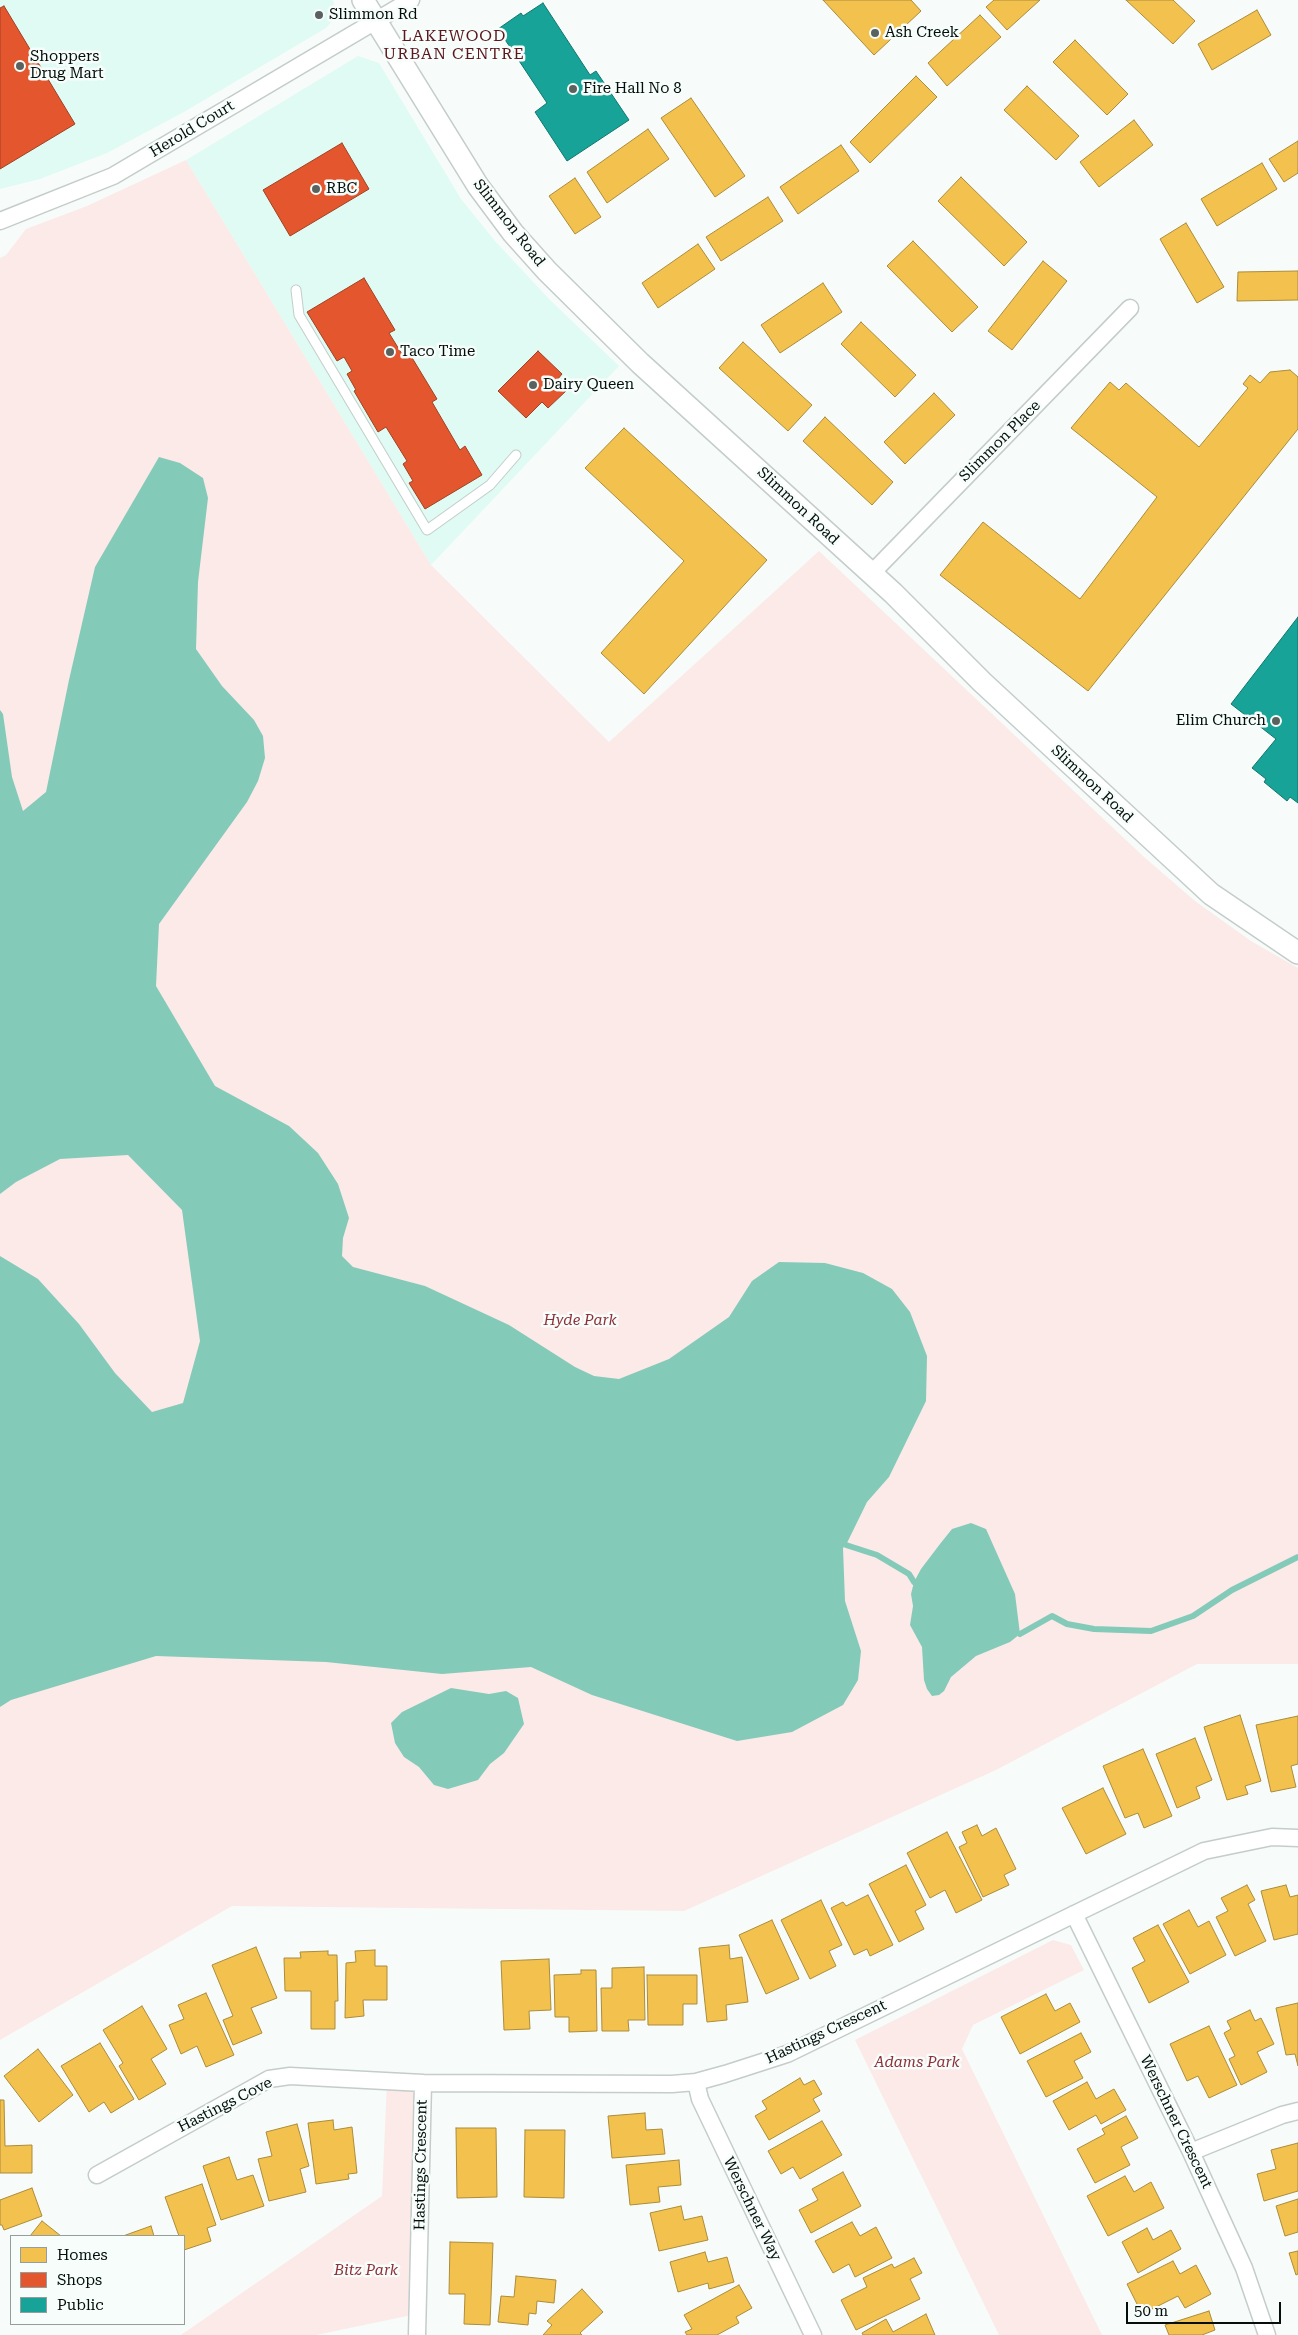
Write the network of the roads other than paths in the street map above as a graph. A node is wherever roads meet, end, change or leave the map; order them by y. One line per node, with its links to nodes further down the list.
1 (363, 0): 3 (street, Slimmon Road)
2 (411, 0): 3 (street, Herold Court)
3 (376, 21): 4 (street, Herold Court); 8 (street, Slimmon Road)
4 (0, 221)
5 (296, 290): 7 (lane)
6 (1130, 308): 8 (street, Slimmon Place)
7 (516, 455)
8 (871, 574): 9 (street, Slimmon Road)
9 (1298, 953)
10 (1298, 1838): 11 (street, Hastings Crescent)
11 (1074, 1914): 12 (street, Hastings Crescent); 15 (street, Werschner Crescent)
12 (696, 2082): 13 (street, Hastings Crescent); 18 (street, Werschner Way)
13 (423, 2083): 16 (street, Hastings Cove); 17 (street, Hastings Crescent)
14 (1298, 2111): 15 (street)
15 (1191, 2152): 19 (street, Werschner Crescent)
16 (97, 2175)
17 (417, 2335)
18 (813, 2335)
19 (1267, 2335)

